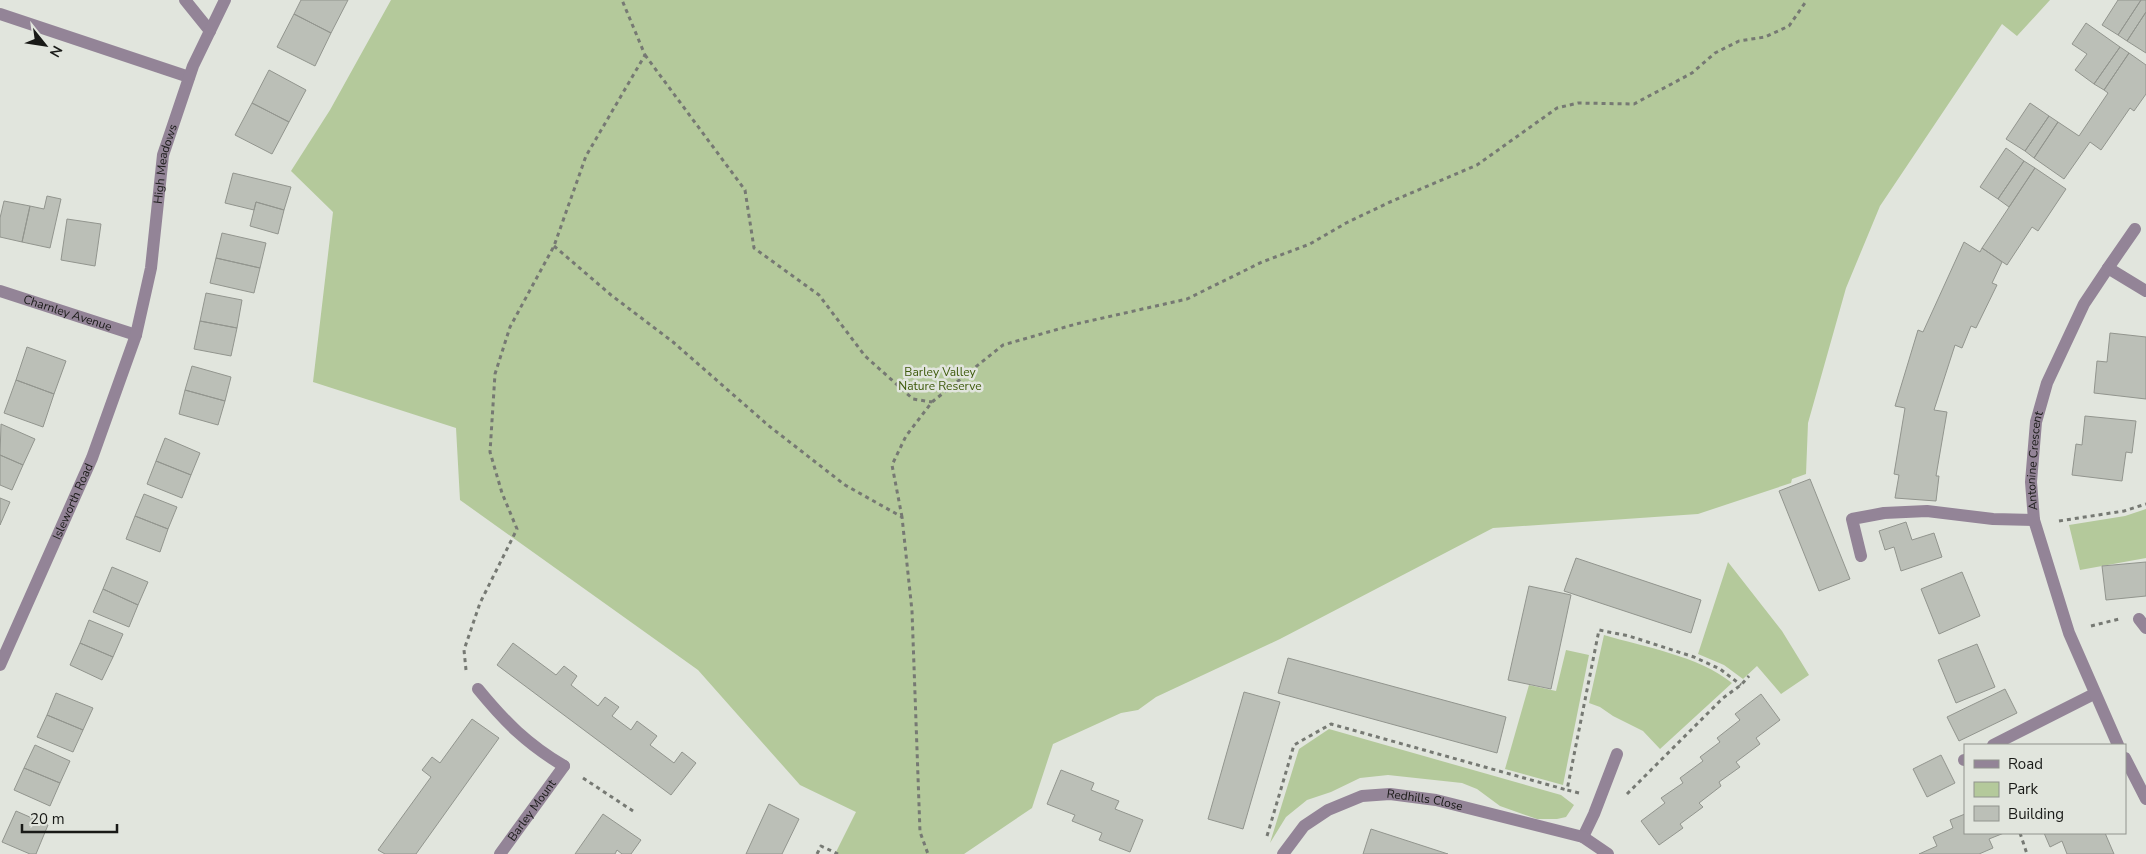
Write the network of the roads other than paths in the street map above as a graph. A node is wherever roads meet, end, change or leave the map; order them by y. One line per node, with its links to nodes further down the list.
1 (185, 0): 4 (street)
2 (225, 0): 4 (street, High Meadows)
3 (0, 14): 5 (street)
4 (210, 31): 5 (street, High Meadows)
5 (189, 77): 10 (street, High Meadows)
6 (2134, 229): 7 (street, Antonine Crescent)
7 (2108, 268): 8 (street); 11 (street, Antonine Crescent)
8 (2146, 290)
9 (0, 291): 10 (street, Charnley Avenue)
10 (136, 335): 13 (street, Isleworth Road)
11 (2035, 522): 12 (street); 15 (street, Antonine Crescent)
12 (1861, 556)
13 (0, 665)
14 (478, 689): 22 (street, Barley Mount)
15 (2094, 694): 16 (street); 17 (street, Antonine Crescent)
16 (1995, 744)
17 (2118, 744)
18 (1617, 754): 21 (street)
19 (2126, 760): 20 (street)
20 (2146, 798)
21 (1583, 837): 23 (street, Redhills Close); 24 (street, Redhills Close)
22 (500, 854)
23 (1283, 854)
24 (1608, 854)

